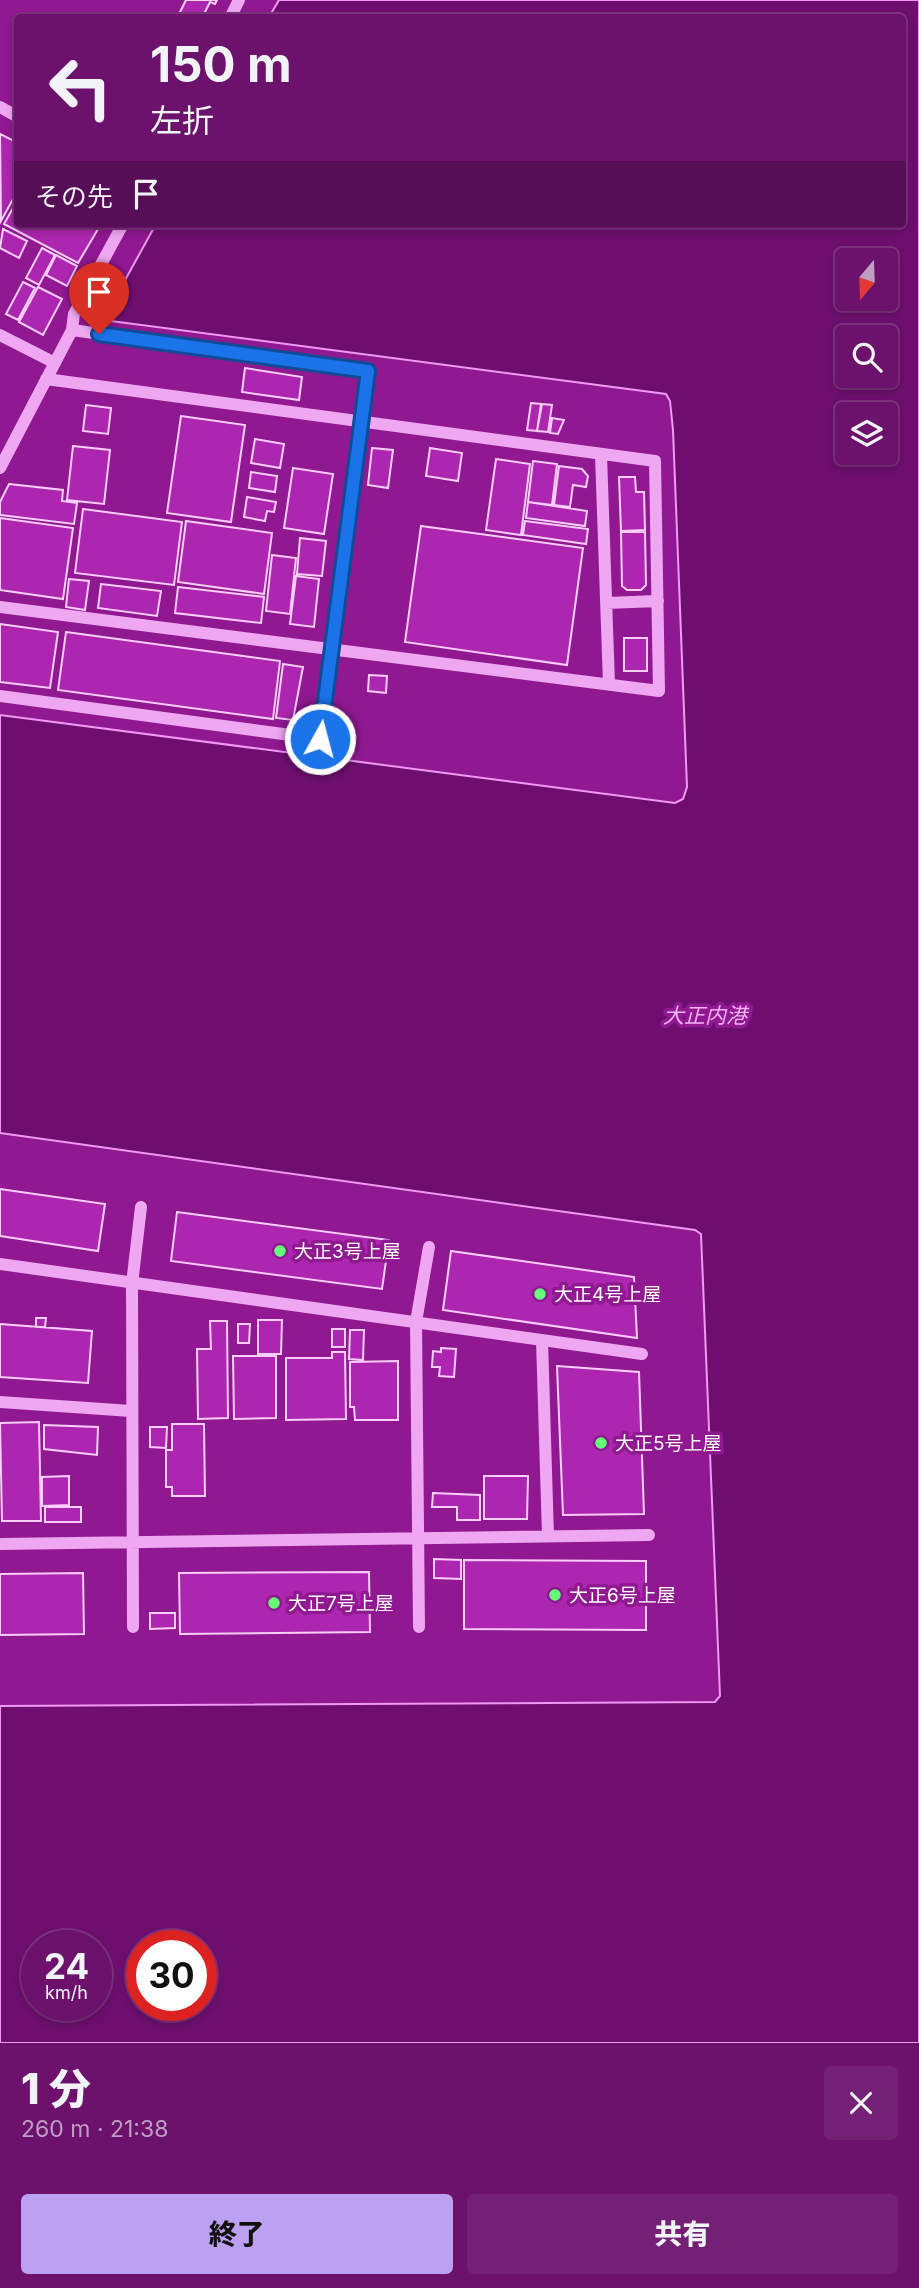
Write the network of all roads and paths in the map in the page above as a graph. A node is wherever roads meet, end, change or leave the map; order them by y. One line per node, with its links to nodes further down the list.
1 (121, 228): 2 (street)
2 (72, 330): 4 (street); 6 (street)
3 (0, 335): 4 (street)
4 (55, 363): 5 (street)
5 (47, 379): 6 (street); 8 (street)
6 (361, 421): 7 (street); 12 (street)
7 (601, 455): 9 (street); 10 (street)
8 (0, 468)
9 (658, 601): 10 (street); 13 (street)
10 (606, 603): 13 (street)
11 (0, 607): 12 (street)
12 (331, 650): 13 (street); 14 (street)
13 (608, 684)
14 (0, 696)
15 (141, 1207): 18 (street)
16 (429, 1247): 19 (street)
17 (0, 1264): 18 (street)
18 (132, 1284): 19 (street); 23 (street)
19 (416, 1322): 20 (street); 26 (street)
20 (542, 1340): 21 (street); 25 (street)
21 (642, 1354)
22 (0, 1402): 23 (street)
23 (131, 1411): 27 (street)
24 (649, 1535): 25 (street)
25 (548, 1536): 26 (street)
26 (420, 1538): 27 (street); 30 (street)
27 (131, 1541): 28 (street); 29 (street)
28 (0, 1544)
29 (133, 1627)
30 (419, 1627)

